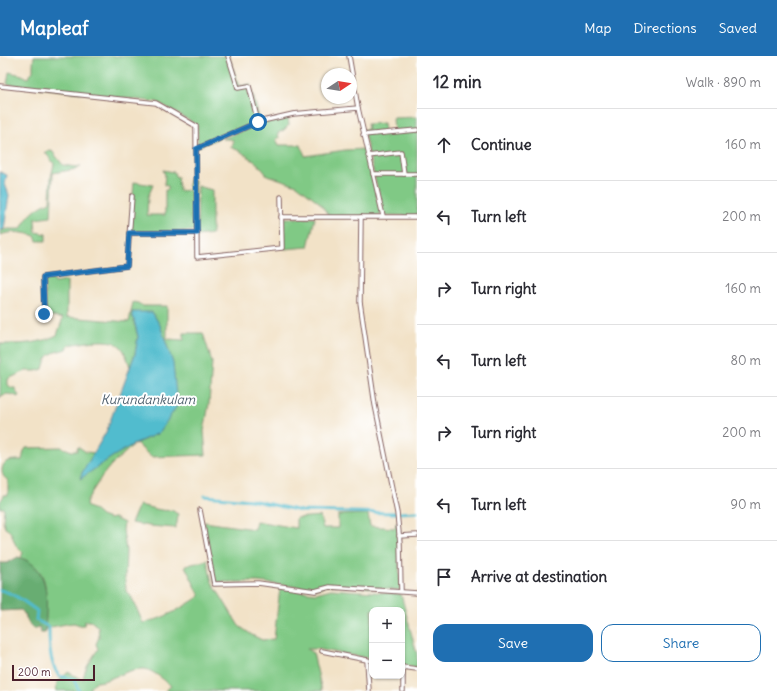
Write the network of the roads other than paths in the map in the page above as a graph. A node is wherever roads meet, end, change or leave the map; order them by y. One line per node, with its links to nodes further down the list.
1 (228, 56): 5 (street)
2 (349, 56): 4 (street)
3 (0, 86): 8 (street)
4 (358, 108): 5 (street); 7 (street)
5 (258, 122): 8 (street)
6 (417, 130): 7 (street)
7 (363, 135): 9 (street)
8 (196, 149): 20 (street)
9 (368, 156): 10 (street); 11 (street)
10 (373, 174): 11 (street); 16 (street)
11 (404, 174): 12 (street)
12 (417, 174)
13 (132, 196): 19 (street)
14 (281, 197): 15 (street)
15 (281, 216): 18 (street); 20 (street)
16 (383, 216): 17 (street); 18 (street)
17 (417, 216)
18 (361, 217): 24 (street)
19 (129, 233): 20 (street); 21 (street)
20 (197, 233)
21 (44, 314)
22 (200, 510): 25 (street)
23 (417, 535): 24 (street)
24 (400, 536): 25 (street)
25 (401, 591): 26 (street)
26 (417, 593)
27 (322, 651): 28 (street)
28 (367, 660): 32 (street)
29 (405, 667): 30 (street)
30 (417, 669)
31 (403, 679): 33 (street)
32 (369, 691)
33 (403, 691)

